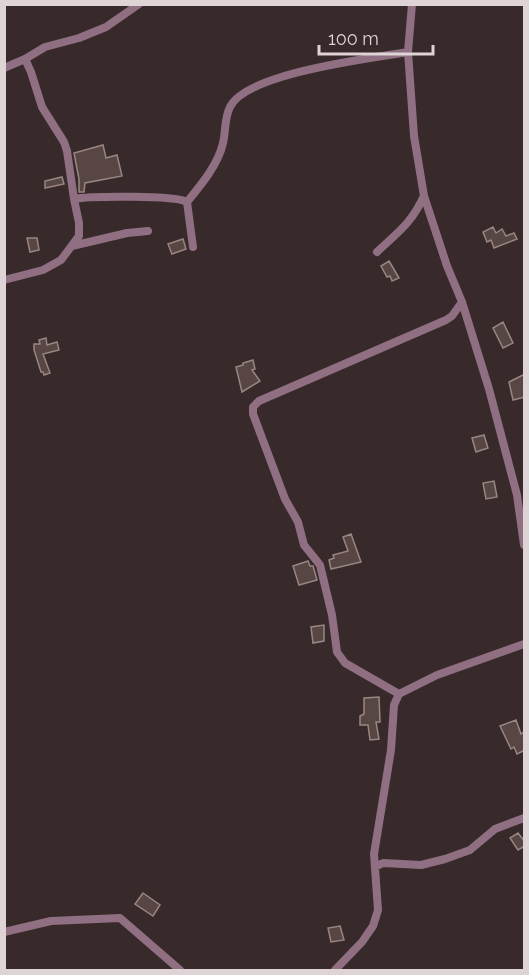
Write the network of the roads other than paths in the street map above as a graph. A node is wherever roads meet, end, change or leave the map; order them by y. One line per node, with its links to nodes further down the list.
1 (139, 4): 4 (street)
2 (412, 4): 3 (street)
3 (408, 52): 6 (street); 8 (street)
4 (25, 59): 5 (street); 7 (street)
5 (4, 68)
6 (424, 196): 12 (street); 14 (street)
7 (74, 199): 8 (street); 10 (street)
8 (187, 202): 11 (street)
9 (148, 231): 10 (street)
10 (72, 246): 13 (street)
11 (193, 247)
12 (377, 252)
13 (4, 280)
14 (462, 302): 15 (street); 17 (street)
15 (525, 545)
16 (525, 644): 17 (street)
17 (399, 694): 19 (street)
18 (525, 818): 19 (street)
19 (375, 867): 22 (street)
20 (4, 932): 21 (street)
21 (180, 970)
22 (335, 970)

